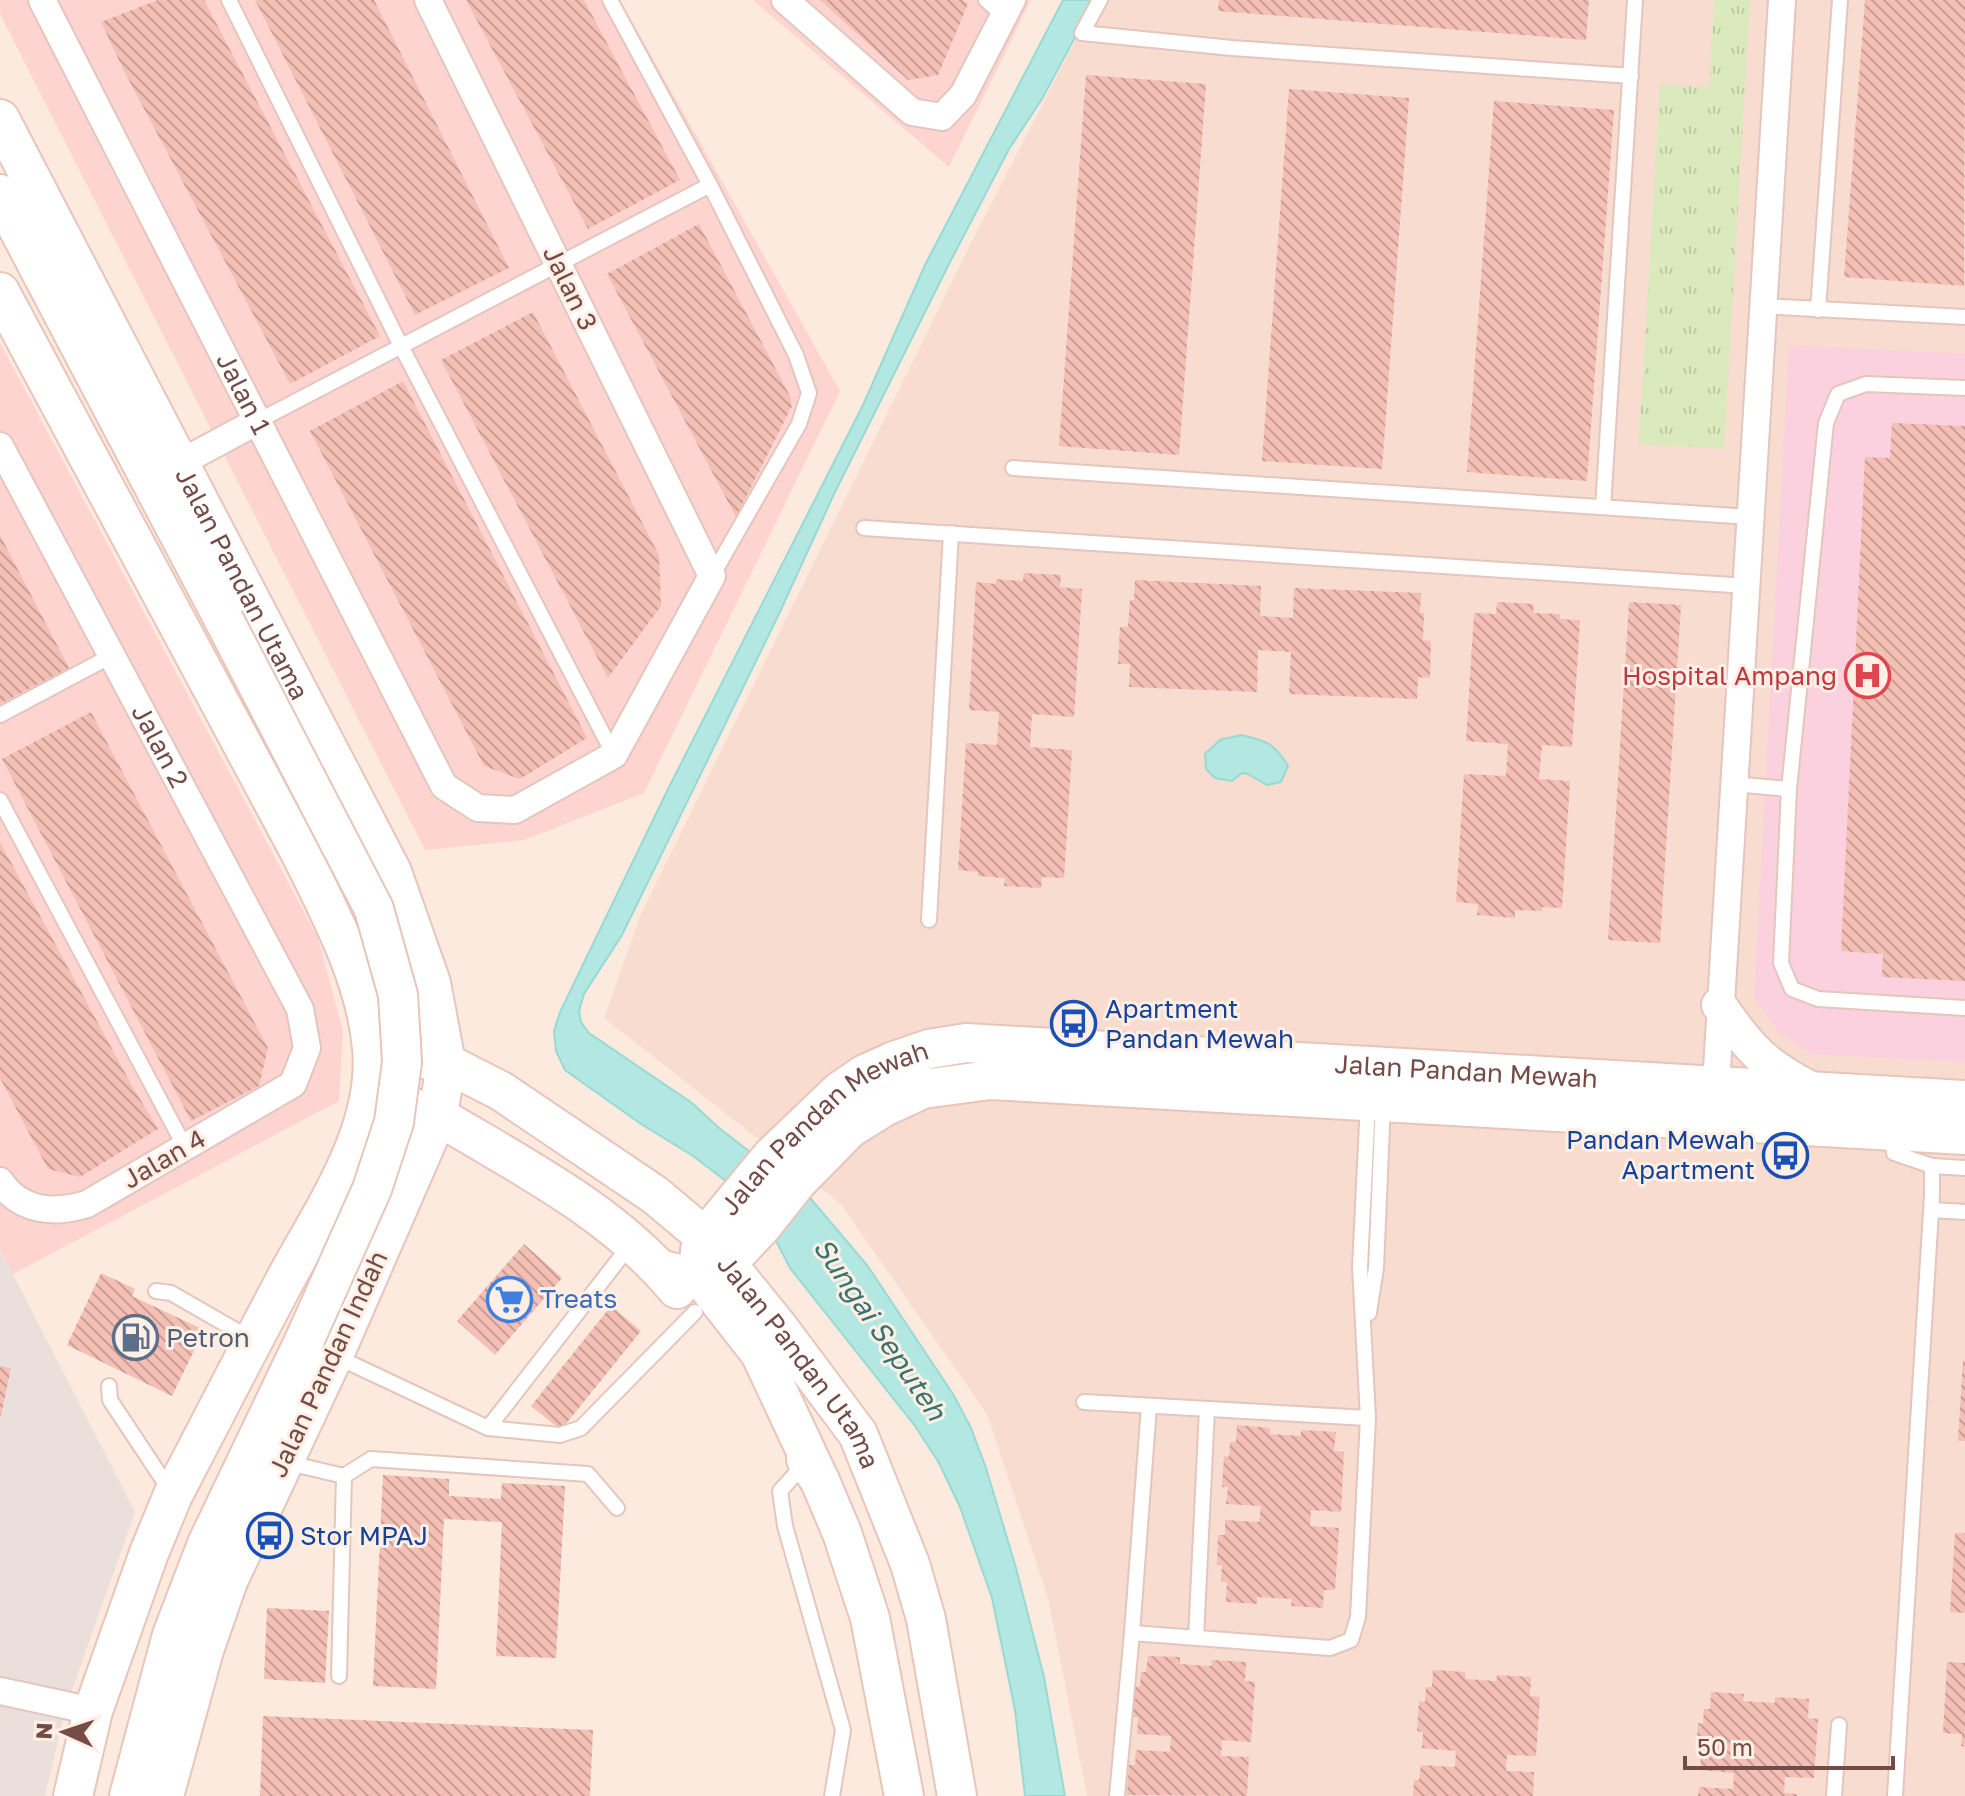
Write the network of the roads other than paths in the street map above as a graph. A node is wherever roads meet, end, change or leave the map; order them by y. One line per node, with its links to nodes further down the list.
1 (42, 0): 22 (street, Jalan 1)
2 (229, 0): 20 (lane)
3 (428, 0): 15 (street, Jalan 3)
4 (610, 0): 13 (lane)
5 (785, 0): 10 (street)
6 (1100, 0): 11 (lane)
7 (1635, 0): 11 (lane)
8 (1782, 0): 17 (street)
9 (1840, 0): 18 (lane)
10 (1001, 6)
11 (1631, 76): 26 (lane)
12 (0, 119): 24 (main road, Jalan Pandan Utama)
13 (710, 185): 15 (lane); 30 (lane)
14 (0, 194): 92 (main road, bridge)
15 (558, 264): 20 (lane); 30 (street, Jalan 3)
16 (0, 292): 40 (main road)
17 (1762, 306): 18 (lane); 27 (street)
18 (1818, 310): 19 (lane)
19 (1965, 317)
20 (401, 346): 22 (lane); 34 (lane)
21 (1965, 388): 36 (lane)
22 (258, 421): 24 (street); 34 (street, Jalan 1)
23 (0, 446): 32 (street, Jalan 2)
24 (180, 463): 38 (main road, Jalan Pandan Utama)
25 (1013, 468): 26 (lane)
26 (1603, 507): 27 (lane)
27 (1750, 517): 31 (street)
28 (864, 528): 29 (lane)
29 (951, 533): 31 (lane); 39 (lane)
30 (712, 576): 34 (street)
31 (1747, 586): 35 (street)
32 (111, 656): 33 (lane); 43 (street, Jalan 2)
33 (0, 715)
34 (614, 755)
35 (1733, 784): 36 (lane); 41 (street)
36 (1789, 789): 42 (lane)
37 (0, 800): 54 (lane)
38 (406, 908): 40 (main road); 45 (main road, Jalan Pandan Utama)
39 (929, 920)
40 (341, 935): 44 (main road)
41 (1719, 1005): 46 (street); 50 (street)
42 (1965, 1008)
43 (307, 1048): 54 (street, Jalan 4)
44 (372, 1049): 45 (main road, Jalan Pandan Utama); 47 (main road)
45 (446, 1063): 51 (main road, Jalan Pandan Utama); 60 (main road, Jalan Pandan Utama)
46 (1816, 1092): 48 (main road, Jalan Pandan Mewah); 50 (main road, Jalan Pandan Mewah)
47 (370, 1094): 51 (main road, Jalan Pandan Utama); 59 (main road)
48 (1965, 1100)
49 (1376, 1102): 50 (main road, Jalan Pandan Mewah); 57 (main road, Jalan Pandan Mewah); 78 (lane)
50 (1715, 1104): 52 (main road, Jalan Pandan Mewah); 57 (main road, Jalan Pandan Mewah)
51 (438, 1116): 64 (main road, Jalan Pandan Indah); 66 (main road, Jalan Pandan Utama)
52 (1891, 1131): 53 (main road, Jalan Pandan Mewah); 55 (lane)
53 (1965, 1135)
54 (185, 1147): 58 (street, Jalan 4)
55 (1932, 1166): 56 (lane); 62 (lane)
56 (1965, 1168)
57 (784, 1170): 61 (main road, Jalan Pandan Mewah); 65 (main road, Jalan Pandan Mewah)
58 (0, 1181)
59 (335, 1185): 64 (main road); 72 (main road)
60 (655, 1195): 61 (main road); 67 (main road, Jalan Pandan Utama)
61 (734, 1201): 67 (main road, Jalan Pandan Mewah)
62 (1932, 1210): 63 (lane); 99 (lane)
63 (1965, 1212)
64 (397, 1215): 73 (main road, Jalan Pandan Indah)
65 (763, 1225): 67 (main road, Jalan Pandan Mewah); 71 (main road)
66 (632, 1243): 68 (main road, Jalan Pandan Utama); 79 (lane)
67 (711, 1258): 68 (main road); 71 (main road, Jalan Pandan Utama); 81 (main road)
68 (660, 1269): 70 (main road, Jalan Pandan Utama)
69 (156, 1291): 72 (lane)
70 (695, 1312): 79 (lane); 81 (main road, Jalan Pandan Utama)
71 (778, 1327): 96 (main road, Jalan Pandan Utama)
72 (254, 1341): 83 (main road)
73 (334, 1355): 79 (lane); 80 (main road, Jalan Pandan Indah)
74 (109, 1386): 83 (lane)
75 (1084, 1402): 76 (lane)
76 (1149, 1406): 77 (lane); 85 (lane)
77 (1207, 1409): 78 (lane); 86 (lane)
78 (1368, 1418): 86 (lane)
79 (488, 1428)
80 (284, 1462): 82 (lane); 93 (main road, Jalan Pandan Indah)
81 (813, 1471): 94 (lane); 95 (main road, Jalan Pandan Utama)
82 (344, 1476): 84 (lane); 87 (lane)
83 (173, 1495): 89 (main road)
84 (617, 1508)
85 (1132, 1633): 86 (lane); 97 (lane)
86 (1196, 1638)
87 (339, 1676)
88 (0, 1691): 89 (street)
89 (93, 1711): 91 (main road)
90 (1839, 1725): 98 (lane)
91 (73, 1796)
92 (129, 1796)
93 (164, 1796)
94 (832, 1796)
95 (904, 1796)
96 (957, 1796)
97 (1117, 1796)
98 (1834, 1796)
99 (1895, 1796)

